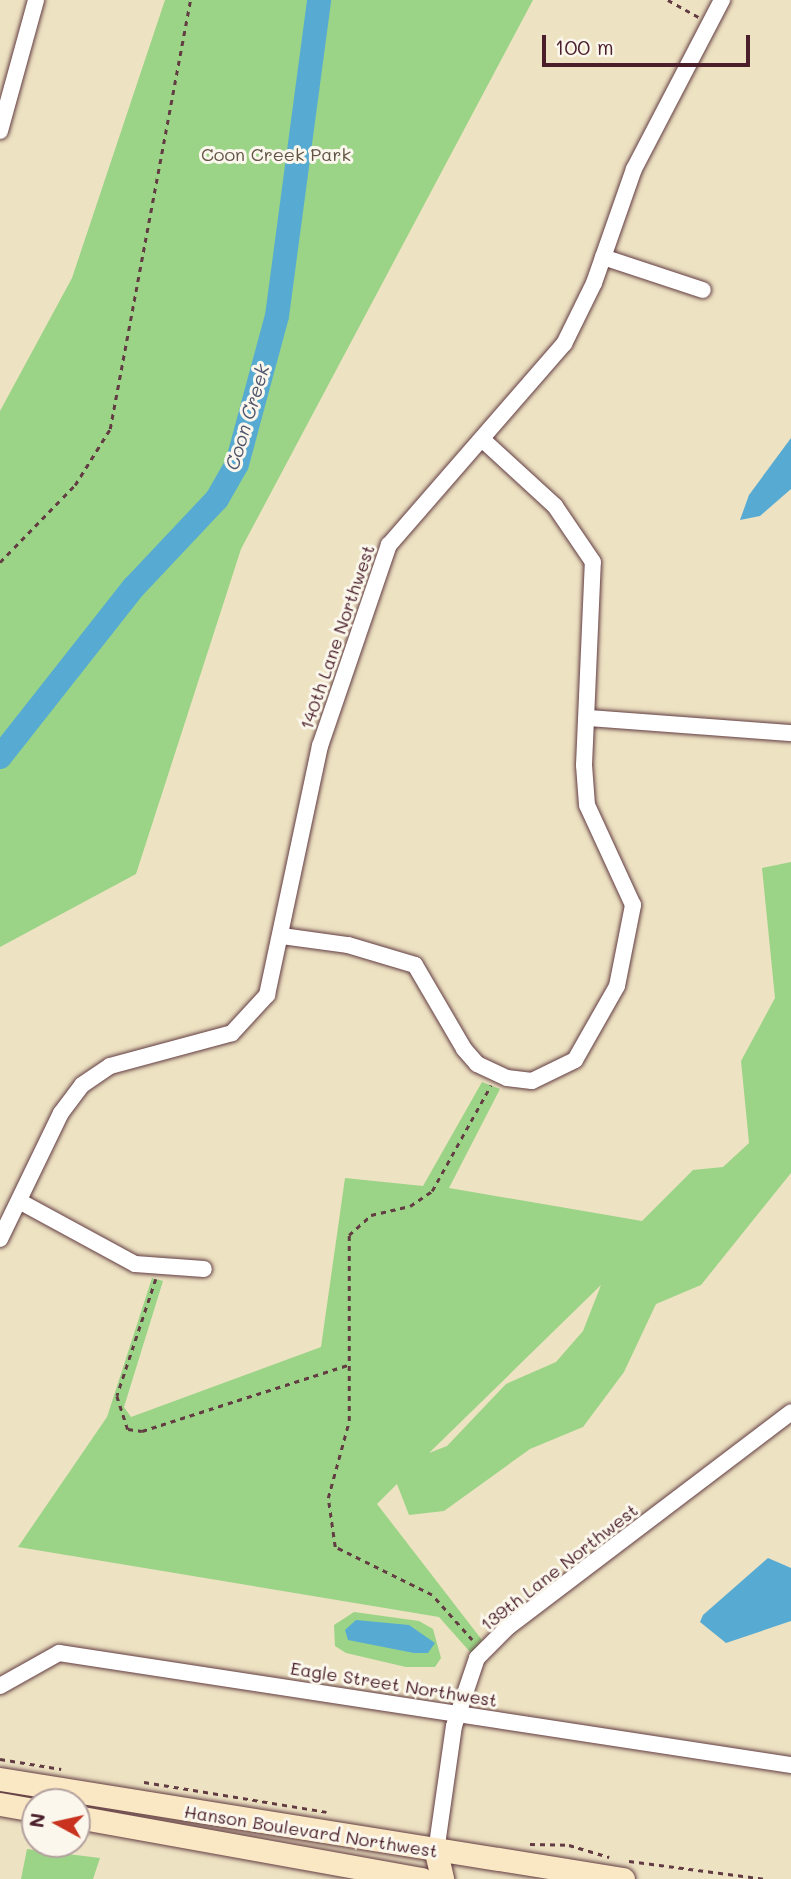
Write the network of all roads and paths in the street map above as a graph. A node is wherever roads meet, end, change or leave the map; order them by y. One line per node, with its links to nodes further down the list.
1 (36, 0): 6 (street)
2 (190, 0): 10 (path)
3 (668, 0): 5 (path)
4 (722, 0): 5 (street, 140th Lane Northwest)
5 (710, 23): 7 (street, 140th Lane Northwest)
6 (0, 131)
7 (603, 257): 8 (street); 9 (street, 140th Lane Northwest)
8 (703, 290)
9 (484, 441): 11 (street); 13 (street, 140th Lane Northwest)
10 (0, 562)
11 (590, 719): 12 (street); 14 (street)
12 (791, 733)
13 (282, 936): 14 (street); 15 (street, 140th Lane Northwest)
14 (500, 1077): 19 (path)
15 (19, 1201): 16 (street, 140th Lane Northwest); 17 (street)
16 (0, 1240)
17 (159, 1269): 18 (street); 19 (path)
18 (204, 1269)
19 (348, 1365): 21 (path)
20 (791, 1412): 23 (street, 139th Lane Northwest)
21 (472, 1641)
22 (0, 1686): 23 (street, Eagle Street Northwest)
23 (458, 1713): 24 (street, Eagle Street Northwest); 30 (street, 139th Lane Northwest)
24 (791, 1765)
25 (0, 1779): 30 (main road, Hanson Boulevard Northwest)
26 (0, 1804): 27 (main road)
27 (21, 1808)
28 (91, 1820): 31 (main road, Hanson Boulevard Northwest)
29 (516, 1842): 34 (path)
30 (436, 1852): 31 (main road); 32 (main road); 33 (main road, Hanson Boulevard Northwest)
31 (422, 1879)
32 (442, 1879)
33 (623, 1879)
34 (765, 1879)

